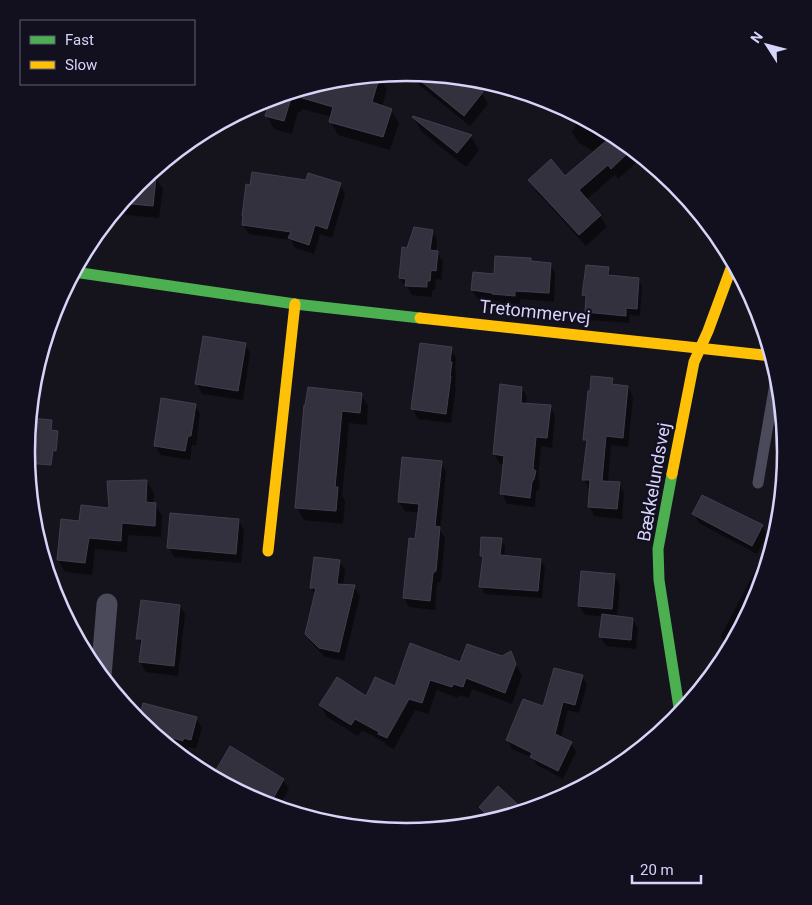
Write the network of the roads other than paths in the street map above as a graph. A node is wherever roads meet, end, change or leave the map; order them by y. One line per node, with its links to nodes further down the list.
1 (730, 272): 4 (street, Bækkelundsvej)
2 (82, 273): 3 (street, Tretommervej)
3 (295, 304): 4 (street, Tretommervej); 8 (street)
4 (700, 348): 5 (street, Tretommervej); 11 (street, Bækkelundsvej)
5 (764, 355)
6 (773, 397): 7 (lane)
7 (758, 483)
8 (268, 551)
9 (107, 604): 10 (street)
10 (101, 663)
11 (678, 704)

